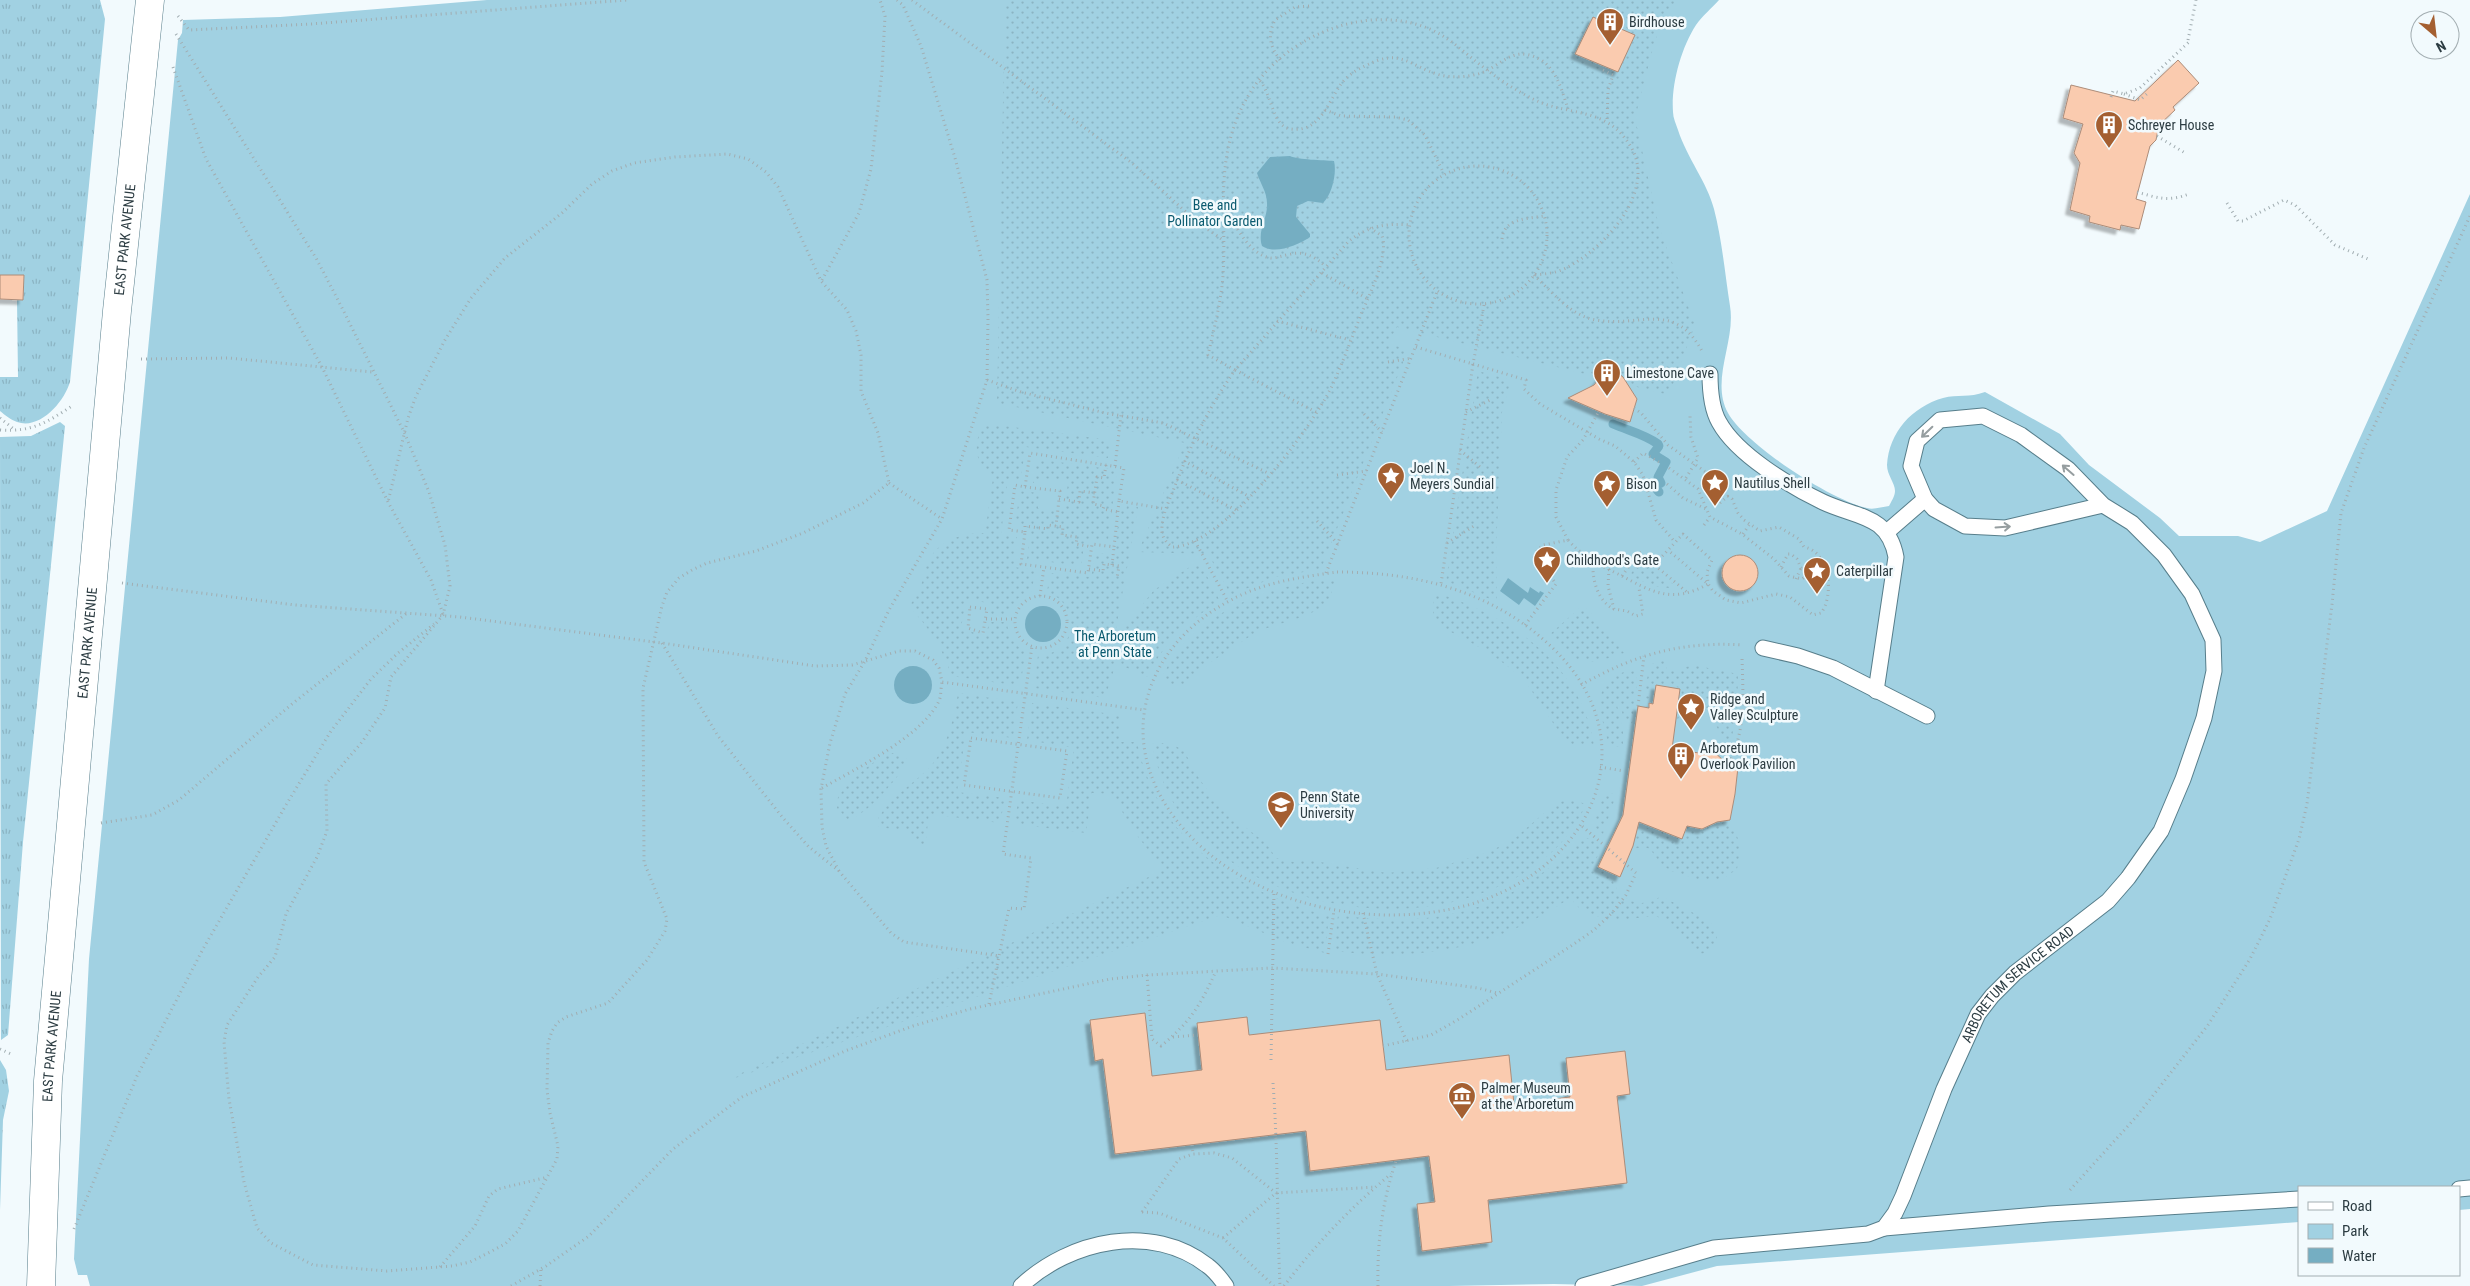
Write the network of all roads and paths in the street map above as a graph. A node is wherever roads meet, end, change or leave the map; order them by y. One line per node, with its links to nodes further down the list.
1 (150, 0): 203 (main road, EAST PARK AVENUE)
2 (627, 0): 8 (path)
3 (880, 0): 38 (path)
4 (897, 0): 53 (path)
5 (912, 0): 33 (path)
6 (2198, 3): 15 (path)
7 (1311, 6): 10 (path)
8 (175, 14)
9 (174, 31): 51 (path)
10 (1280, 60): 13 (path); 14 (path)
11 (171, 61): 49 (path)
12 (1603, 70): 20 (path)
13 (1487, 71): 18 (path); 18 (path); 19 (path)
14 (1260, 81): 19 (path); 27 (path)
15 (2124, 94): 16 (path); 17 (path)
16 (2148, 94)
17 (2111, 97)
18 (1568, 109): 20 (path)
19 (1325, 110): 23 (path)
20 (1607, 123): 37 (path)
21 (2157, 136): 22 (path)
22 (2185, 153)
23 (1444, 174): 28 (path); 30 (path)
24 (2137, 192): 25 (path)
25 (2189, 194)
26 (2227, 202): 34 (path)
27 (1223, 203): 33 (path); 35 (path)
28 (1544, 216): 32 (path); 37 (path)
29 (2470, 216): 197 (path)
30 (1410, 225): 31 (path); 39 (path)
31 (1370, 228): 35 (path); 40 (path)
32 (1502, 239)
33 (1224, 240): 50 (path)
34 (2368, 259)
35 (1326, 267): 36 (path)
36 (1322, 273): 40 (path); 42 (path)
37 (1534, 275): 41 (path); 52 (path)
38 (821, 281): 68 (path); 84 (path)
39 (1438, 292): 41 (path); 44 (path)
40 (1368, 300): 43 (path)
41 (1484, 305): 48 (path)
42 (1277, 321): 43 (path); 50 (path)
43 (1350, 340): 59 (path)
44 (1416, 347): 45 (path); 48 (path)
45 (1412, 358): 47 (path); 66 (path)
46 (141, 359): 49 (path)
47 (1388, 362)
48 (1472, 364): 60 (path); 67 (path)
49 (322, 367): 51 (path); 93 (path)
50 (1234, 370): 59 (path); 69 (path)
51 (372, 372): 68 (path)
52 (1710, 374): 54 (lane)
53 (987, 380): 62 (path); 101 (path)
54 (1710, 394): 74 (path); 108 (lane)
55 (1490, 400): 60 (path)
56 (72, 406): 65 (path)
57 (1634, 408): 74 (path)
58 (1599, 411): 67 (path)
59 (1316, 412): 80 (path)
60 (1466, 412): 70 (path)
61 (1364, 414): 66 (path)
62 (1121, 415): 69 (path); 76 (path)
63 (0, 418): 65 (path)
64 (0, 430): 65 (path)
65 (16, 431)
66 (1382, 432): 79 (path)
67 (1588, 432): 72 (path); 111 (path)
68 (405, 434): 93 (path); 141 (path)
69 (1195, 438): 71 (path); 80 (path)
70 (1460, 450): 77 (path); 113 (path)
71 (1184, 461): 83 (path); 89 (path)
72 (1634, 462): 73 (path); 112 (path)
73 (1659, 462)
74 (1695, 464): 82 (path); 88 (path)
75 (1106, 465): 76 (path); 86 (path); 87 (path)
76 (1115, 466): 92 (path)
77 (1480, 467)
78 (1669, 468): 82 (path)
79 (1367, 471): 81 (path); 114 (path)
80 (1270, 474): 89 (path)
81 (1337, 475)
82 (1686, 478): 97 (path)
83 (1177, 480): 96 (path); 98 (path)
84 (889, 483): 101 (path); 147 (path)
85 (1666, 484): 97 (path)
86 (1026, 487): 90 (path); 107 (path)
87 (1095, 493): 90 (path); 99 (path)
88 (1729, 495): 94 (path); 103 (path)
89 (1250, 497): 98 (path)
90 (1059, 499): 104 (path)
91 (1924, 499): 95 (lane, one-way to 95); 95 (lane, ARBORETUM SERVICE ROAD, one-way to 91); 108 (lane)
92 (1119, 501): 96 (path); 99 (path)
93 (388, 502): 141 (path)
94 (1720, 503)
95 (2103, 504): 198 (lane, ARBORETUM SERVICE ROAD)
96 (1166, 509): 110 (path)
97 (1707, 509): 100 (path)
98 (1236, 510): 110 (path)
99 (1118, 512): 116 (path)
100 (1710, 517): 106 (path); 109 (path)
101 (942, 519): 152 (path)
102 (1317, 521): 114 (path)
103 (1749, 524): 109 (path); 128 (path)
104 (1056, 526): 107 (path); 115 (path)
105 (1474, 526): 113 (path)
106 (1704, 526)
107 (1025, 532): 121 (path)
108 (1888, 532): 155 (lane)
109 (1742, 534): 122 (path)
110 (1195, 540): 138 (path)
111 (1568, 540): 118 (path); 145 (path)
112 (1675, 542): 117 (path); 134 (path)
113 (1447, 543): 133 (path)
114 (1338, 544): 127 (path)
115 (1092, 547): 116 (path); 124 (path)
116 (1114, 547): 119 (path)
117 (1668, 550): 120 (path); 134 (path)
118 (1593, 561): 125 (path); 139 (path)
119 (1112, 565): 124 (path); 130 (path)
120 (1654, 565): 129 (path); 136 (path)
121 (1044, 567): 124 (path); 137 (path)
122 (1781, 567): 123 (path); 131 (path)
123 (1801, 568): 126 (path); 131 (path)
124 (1089, 569)
125 (1609, 569): 129 (path); 139 (path)
126 (1811, 572): 128 (path); 131 (path)
127 (1326, 573): 133 (path); 138 (path)
128 (1827, 575): 134 (path)
129 (1622, 576): 135 (path)
130 (1117, 578)
131 (1796, 579)
132 (120, 583): 140 (path)
133 (1441, 584): 145 (path)
134 (1708, 584): 136 (path)
135 (1639, 587): 136 (path); 139 (path)
136 (1688, 593)
137 (1040, 596): 143 (path); 149 (path)
138 (1228, 602): 158 (path)
139 (1614, 610)
140 (408, 612): 141 (path); 166 (path)
141 (443, 615): 144 (path); 147 (path)
142 (986, 619): 142 (path); 143 (path)
143 (1015, 619): 149 (path)
144 (439, 621): 199 (path); 201 (path)
145 (1525, 625): 154 (path)
146 (662, 642): 147 (path); 152 (path); 168 (path)
147 (654, 643): 192 (path)
148 (1741, 645): 150 (path); 151 (path); 161 (path)
149 (1032, 646): 156 (path)
150 (1763, 648): 155 (lane)
151 (1644, 656): 154 (path); 157 (path)
152 (865, 661): 153 (path); 164 (path)
153 (942, 682): 156 (path); 164 (path)
154 (1581, 685): 162 (path)
155 (1876, 691): 159 (lane)
156 (1026, 692): 158 (path); 160 (path)
157 (1638, 706)
158 (1144, 710): 169 (path)
159 (1927, 716)
160 (1019, 744): 165 (path); 165 (path); 165 (path)
161 (1729, 763)
162 (1600, 767): 163 (path); 167 (path)
163 (1624, 771)
164 (821, 789): 168 (path)
165 (1012, 792): 173 (path)
166 (101, 823)
167 (1582, 826): 171 (path); 178 (path)
168 (839, 871): 173 (path)
169 (1274, 892): 170 (path); 174 (path)
170 (1334, 910): 171 (path); 172 (path)
171 (1363, 913): 176 (path)
172 (1328, 954)
173 (1000, 956): 179 (path)
174 (1272, 968): 175 (path); 176 (path); 186 (path)
175 (1216, 972): 177 (path); 181 (path)
176 (1377, 974): 178 (path); 182 (path)
177 (1147, 975): 179 (path); 181 (path)
178 (1497, 993): 182 (path)
179 (988, 1004): 202 (path)
180 (1198, 1036): 181 (path)
181 (1172, 1037)
182 (1406, 1042): 183 (path)
183 (1383, 1046)
184 (0, 1049): 185 (path)
185 (11, 1054)
186 (1271, 1060)
187 (1274, 1084): 194 (path)
188 (1192, 1145): 189 (path)
189 (1193, 1154): 194 (path); 196 (path)
190 (1396, 1161): 191 (path)
191 (1391, 1174): 193 (path); 210 (path)
192 (548, 1177): 201 (path); 201 (path)
193 (1376, 1187): 194 (path); 209 (path)
194 (1276, 1193): 200 (path); 208 (path)
195 (2298, 1199): 197 (lane)
196 (1142, 1212)
197 (2049, 1214): 198 (lane)
198 (1884, 1228): 211 (lane)
199 (70, 1238)
200 (1223, 1238)
201 (440, 1267)
202 (542, 1268): 204 (path); 205 (path)
203 (41, 1286)
204 (511, 1286)
205 (540, 1286)
206 (1021, 1286): 207 (lane)
207 (1226, 1286)
208 (1280, 1286)
209 (1284, 1286)
210 (1378, 1286)
211 (1583, 1286)

